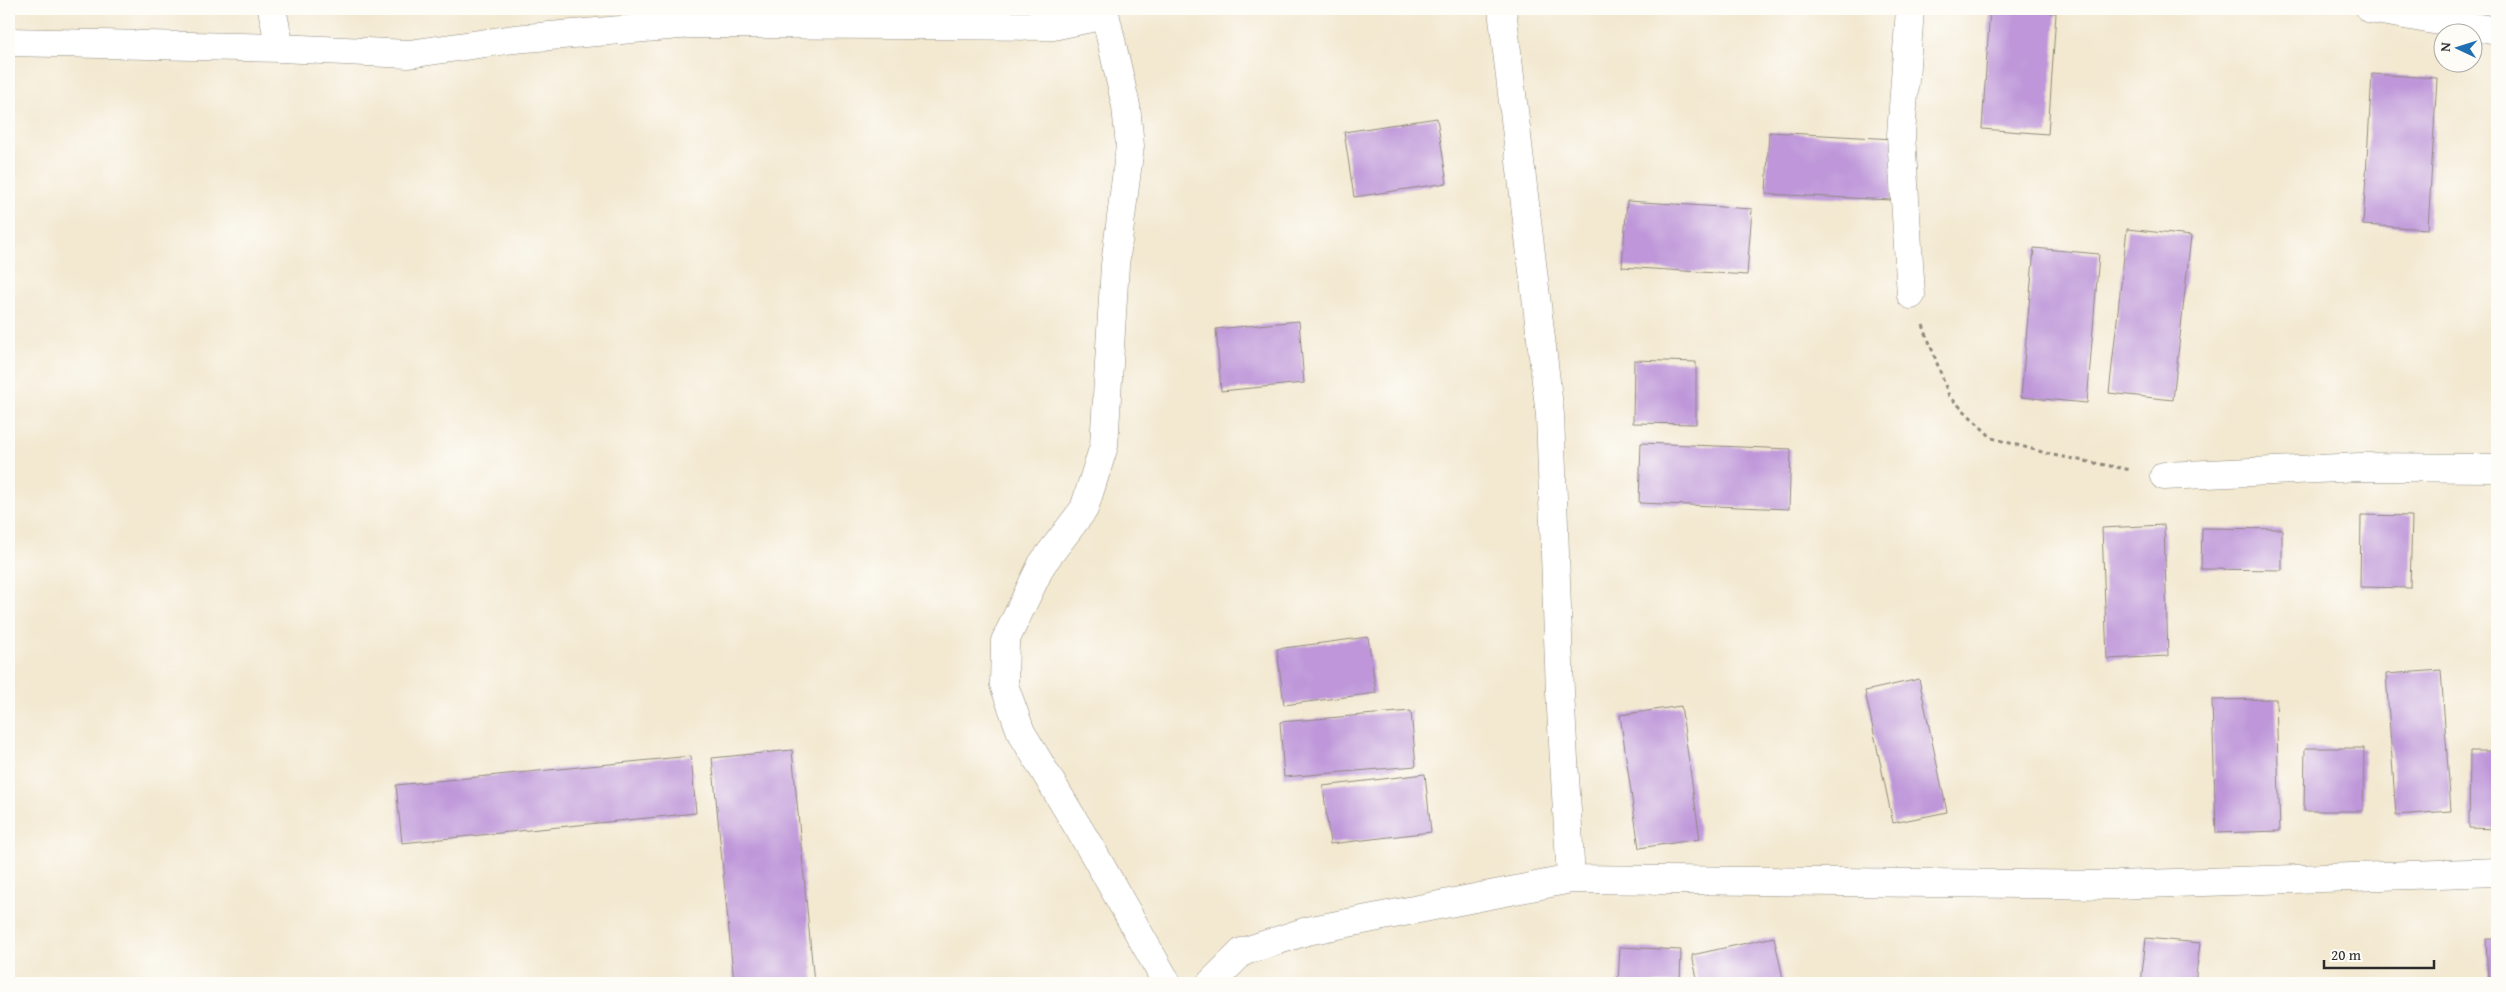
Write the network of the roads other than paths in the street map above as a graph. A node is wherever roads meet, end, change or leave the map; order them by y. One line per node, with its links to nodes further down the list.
1 (272, 9): 9 (street)
2 (1502, 9): 14 (street)
3 (1910, 9): 10 (street)
4 (2370, 9): 7 (street)
5 (1104, 12): 6 (street); 15 (street)
6 (690, 16): 9 (street)
7 (2497, 31)
8 (9, 42): 9 (street)
9 (280, 48)
10 (1911, 295)
11 (2497, 468): 12 (street)
12 (2164, 476)
13 (2497, 872): 14 (street)
14 (1571, 879): 16 (street)
15 (1167, 983)
16 (1211, 983)

